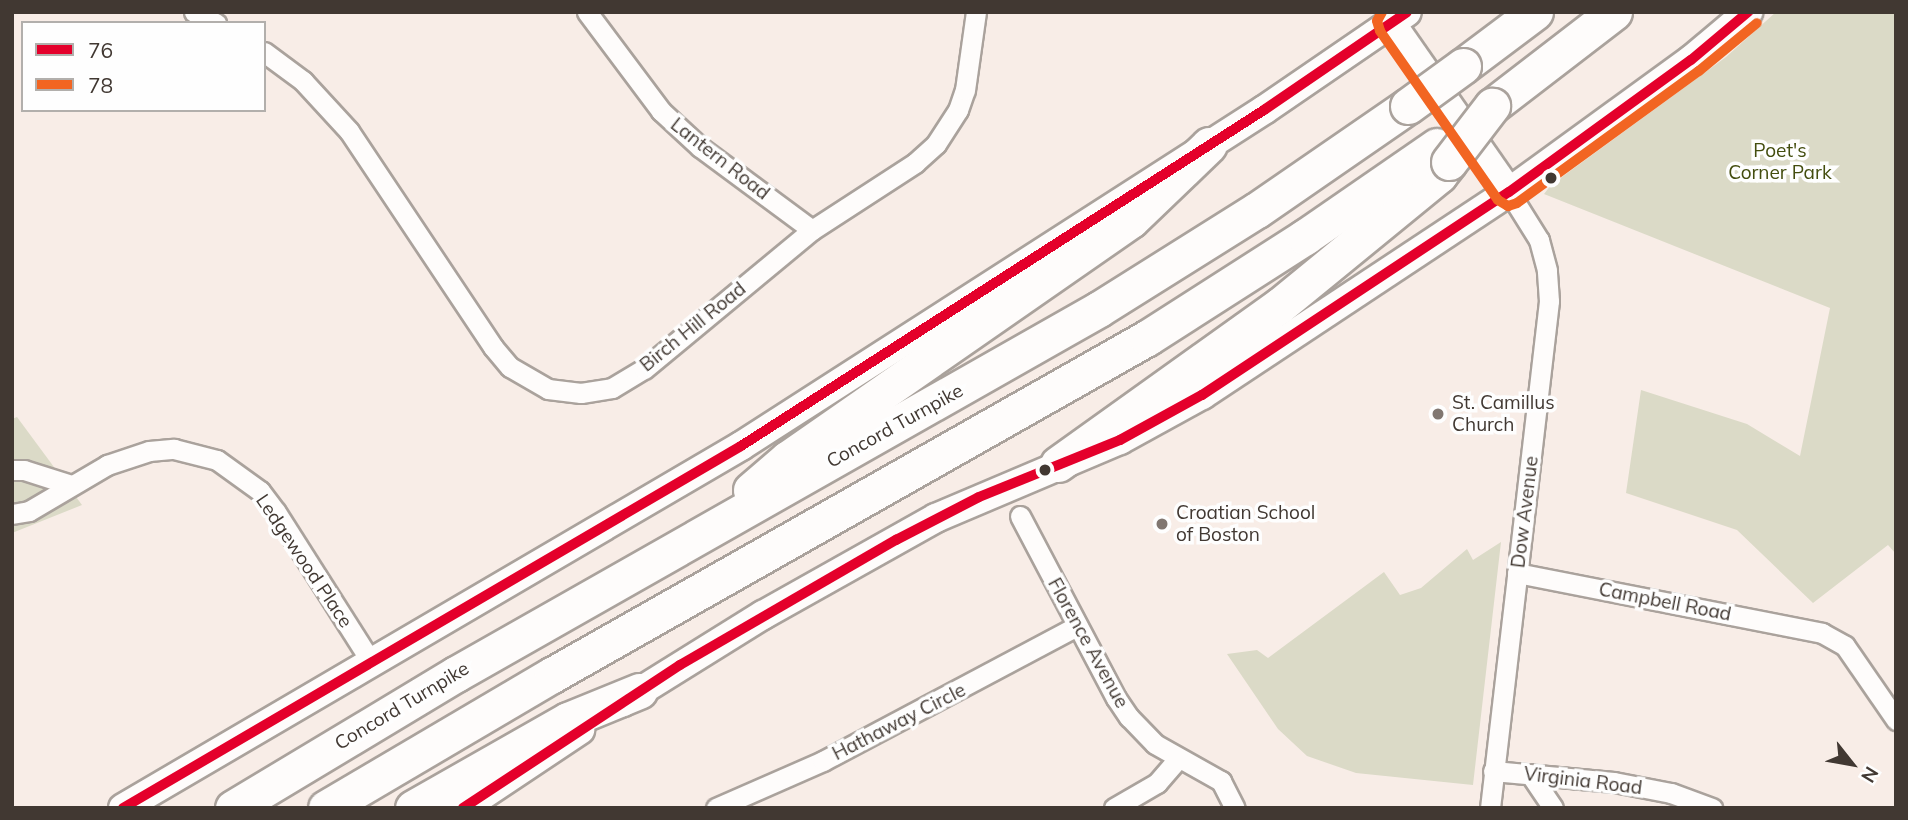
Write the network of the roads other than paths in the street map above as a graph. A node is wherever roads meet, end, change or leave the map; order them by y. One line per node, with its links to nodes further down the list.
1 (194, 12): 8 (street)
2 (587, 12): 13 (street, Lantern Road)
3 (976, 12): 13 (street, Birch Hill Road)
4 (1535, 12): 19 (highway, Concord Turnpike, bridge)
5 (1614, 12): 11 (highway, bridge)
6 (1748, 12): 12 (main road)
7 (1394, 16): 10 (main road); 12 (main road, Dow Avenue)
8 (212, 21)
9 (266, 53): 13 (street, Birch Hill Road)
10 (1209, 145): 19 (highway); 22 (main road)
11 (1443, 154): 14 (highway); 30 (highway)
12 (1509, 192): 14 (main road); 20 (street, Dow Avenue)
13 (812, 230)
14 (1058, 464): 23 (main road)
15 (12, 470): 16 (street)
16 (71, 485): 17 (street, Ledgewood Place); 22 (street, Ledgewood Place)
17 (12, 514)
18 (1020, 516): 21 (street, Florence Avenue)
19 (693, 540): 29 (highway, Concord Turnpike)
20 (1517, 573): 24 (street, Campbell Road); 26 (street, Dow Avenue)
21 (1077, 626): 25 (street, Florence Avenue); 33 (street, Hathaway Circle)
22 (372, 663): 28 (main road)
23 (639, 691): 31 (highway); 32 (main road)
24 (1896, 720)
25 (1179, 758): 34 (street); 35 (street, Florence Avenue)
26 (1493, 771): 27 (street, Virginia Road); 36 (street, Dow Avenue)
27 (1530, 774): 37 (street); 38 (street, Virginia Road)
28 (123, 808)
29 (233, 808)
30 (326, 808)
31 (413, 808)
32 (463, 808)
33 (716, 808)
34 (1114, 808)
35 (1235, 808)
36 (1490, 808)
37 (1553, 808)
38 (1712, 808)

